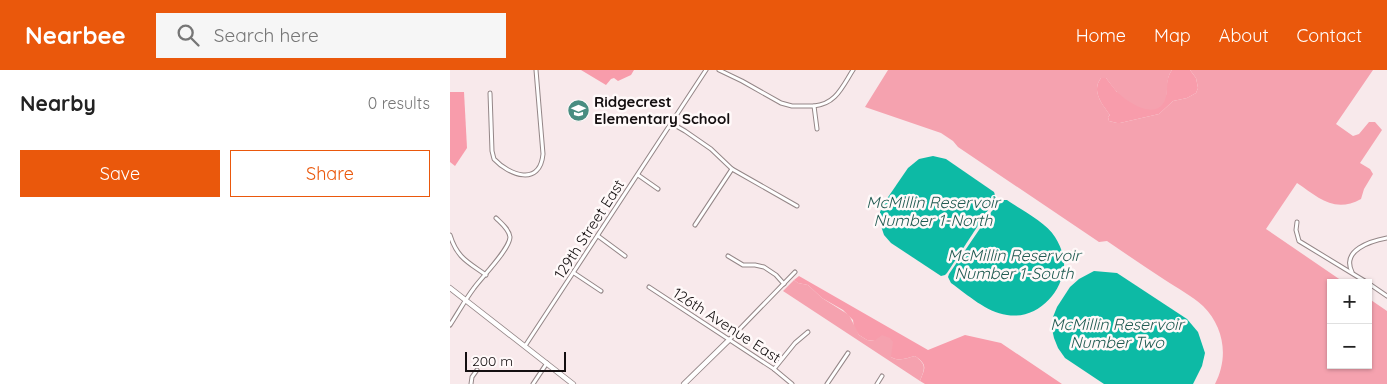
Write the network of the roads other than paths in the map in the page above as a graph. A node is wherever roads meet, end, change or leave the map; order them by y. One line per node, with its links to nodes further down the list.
1 (536, 70): 5 (street)
2 (706, 70): 7 (street, 129th Street East)
3 (719, 70): 6 (street)
4 (853, 70): 6 (street)
5 (490, 93)
6 (814, 106): 8 (street)
7 (671, 123): 9 (street); 10 (street, 129th Street East)
8 (817, 129)
9 (732, 169): 12 (street); 15 (street)
10 (638, 175): 11 (street); 17 (street, 129th Street East)
11 (658, 189)
12 (797, 206)
13 (496, 218): 24 (street)
14 (1297, 222): 23 (street)
15 (695, 225)
16 (450, 235): 24 (street)
17 (598, 236): 19 (street); 22 (street, 129th Street East)
18 (1387, 238): 23 (street)
19 (625, 256)
20 (728, 256): 26 (street)
21 (795, 272): 26 (street)
22 (574, 273): 30 (street); 36 (street, 129th Street East)
23 (1352, 273): 25 (street)
24 (486, 275): 32 (street)
25 (1362, 279)
26 (784, 284): 35 (street)
27 (1372, 286): 31 (street)
28 (649, 287): 35 (street, 126th Avenue East)
29 (450, 288): 32 (main road)
30 (601, 291)
31 (1387, 296)
32 (466, 301): 33 (street); 36 (main road)
33 (450, 325)
34 (808, 332): 39 (street)
35 (728, 340): 39 (street, 126th Avenue East); 45 (main road)
36 (525, 346): 38 (main road)
37 (848, 353): 47 (street)
38 (547, 363): 43 (street); 44 (main road)
39 (774, 369): 46 (street, 126th Avenue East)
40 (477, 370): 42 (street)
41 (882, 376): 48 (street)
42 (471, 384)
43 (533, 384)
44 (573, 384)
45 (684, 384)
46 (792, 384)
47 (827, 384)
48 (877, 384)

